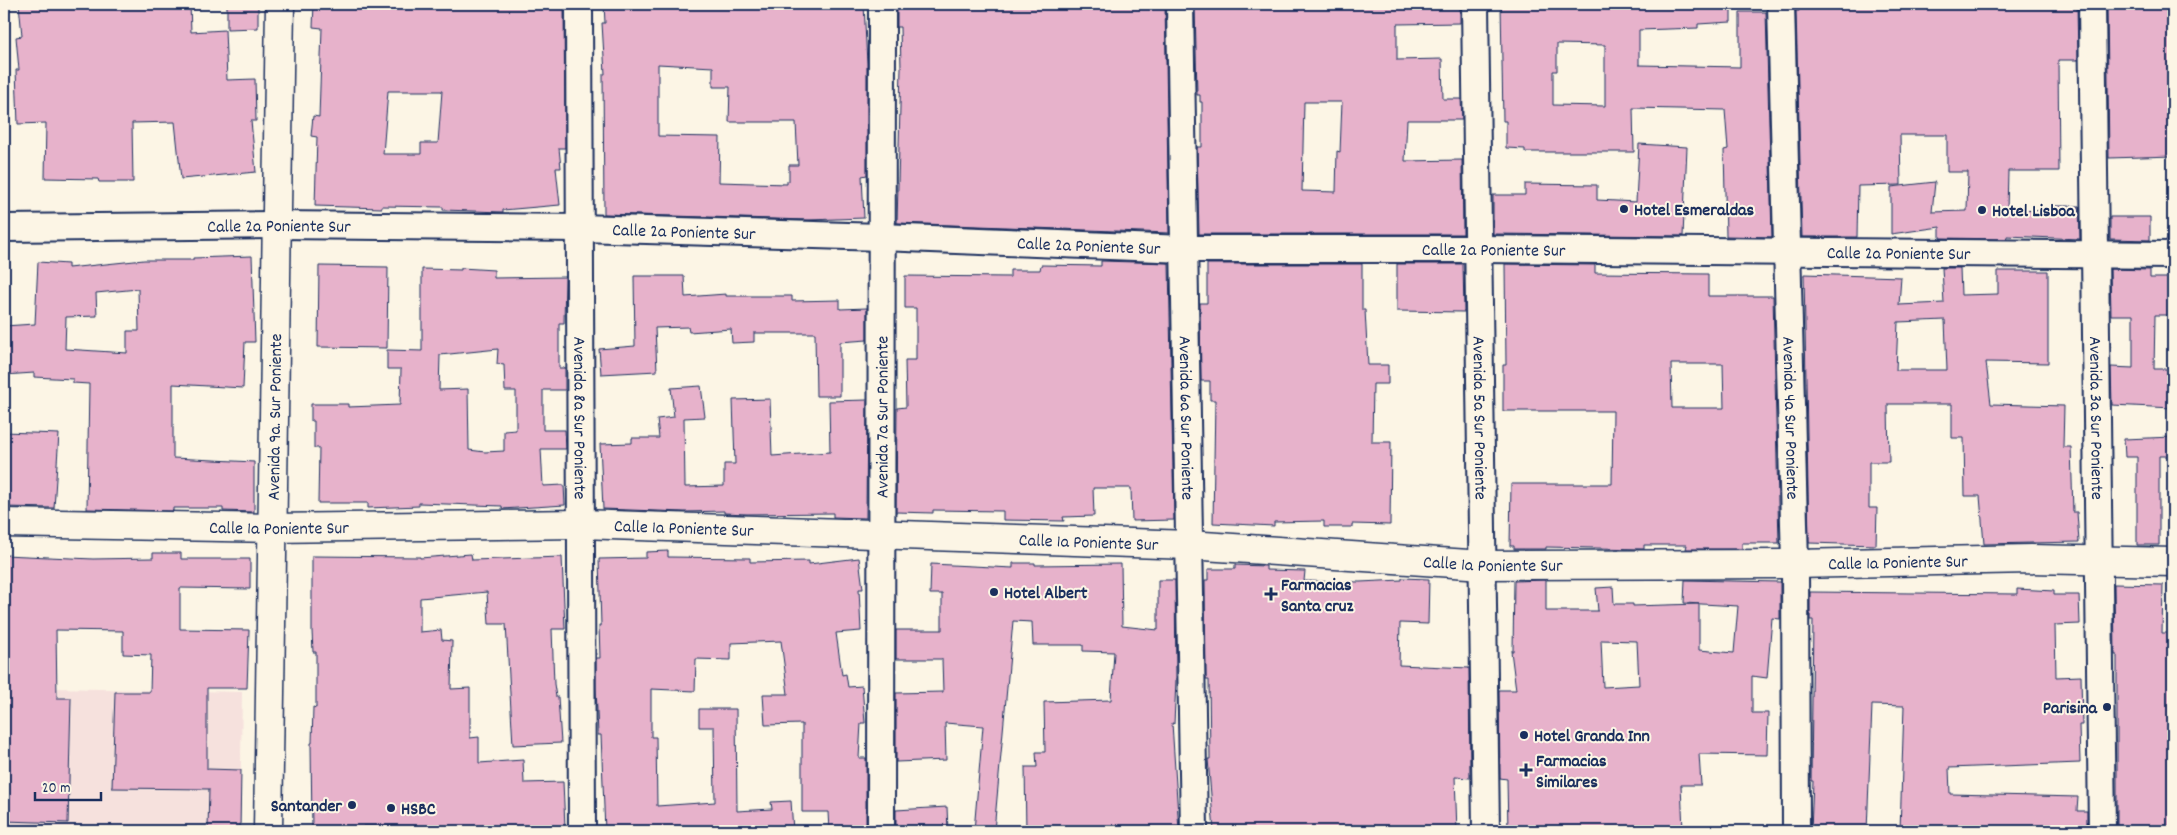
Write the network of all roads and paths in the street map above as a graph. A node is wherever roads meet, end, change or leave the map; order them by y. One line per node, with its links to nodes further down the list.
1 (280, 4): 8 (main road, Avenida 9a. Sur Poniente)
2 (579, 4): 10 (street, Avenida 8a Sur Poniente)
3 (882, 4): 11 (street, Avenida 7a Sur Poniente)
4 (1180, 4): 12 (street, Avenida 6a Sur Poniente)
5 (1475, 4): 13 (street, Avenida 5a Sur Poniente)
6 (1781, 4): 14 (street, Avenida 4a Sur Poniente)
7 (2092, 4): 15 (street, Avenida 3a Sur Poniente)
8 (276, 225): 9 (street, Calle 2a Poniente Sur); 10 (street, Calle 2a Poniente Sur); 19 (main road, Avenida 9a. Sur Poniente)
9 (4, 228)
10 (580, 228): 11 (street, Calle 2a Poniente Sur); 18 (street, Avenida 8a Sur Poniente)
11 (882, 237): 12 (street, Calle 2a Poniente Sur); 20 (street, Avenida 7a Sur Poniente)
12 (1184, 249): 13 (street, Calle 2a Poniente Sur); 21 (street, Avenida 6a Sur Poniente)
13 (1478, 249): 14 (street, Calle 2a Poniente Sur); 25 (street, Avenida 5a Sur Poniente)
14 (1787, 251): 15 (street, Calle 2a Poniente Sur); 24 (street, Avenida 4a Sur Poniente)
15 (2095, 253): 16 (street, Calle 2a Poniente Sur); 22 (street, Avenida 3a Sur Poniente)
16 (2173, 255)
17 (4, 524): 19 (main road, Calle 1a Poniente Sur)
18 (581, 524): 19 (main road, Calle 1a Poniente Sur); 20 (main road, Calle 1a Poniente Sur); 27 (street, Avenida 8a Sur Poniente)
19 (272, 528): 26 (main road, Avenida 9a. Sur Poniente)
20 (881, 534): 21 (main road, Calle 1a Poniente Sur); 28 (street, Avenida 7a Sur Poniente)
21 (1189, 545): 25 (main road, Calle 1a Poniente Sur); 29 (street, Avenida 6a Sur Poniente)
22 (2099, 561): 23 (main road, Calle 1a Poniente Sur); 24 (main road, Calle 1a Poniente Sur); 32 (street, Avenida 3a Sur Poniente)
23 (2173, 562)
24 (1795, 564): 25 (main road, Calle 1a Poniente Sur); 31 (street, Avenida 4a Sur Poniente)
25 (1483, 565): 30 (street, Avenida 5a Sur Poniente)
26 (268, 831)
27 (582, 831)
28 (881, 831)
29 (1194, 831)
30 (1486, 831)
31 (1796, 831)
32 (2102, 831)

